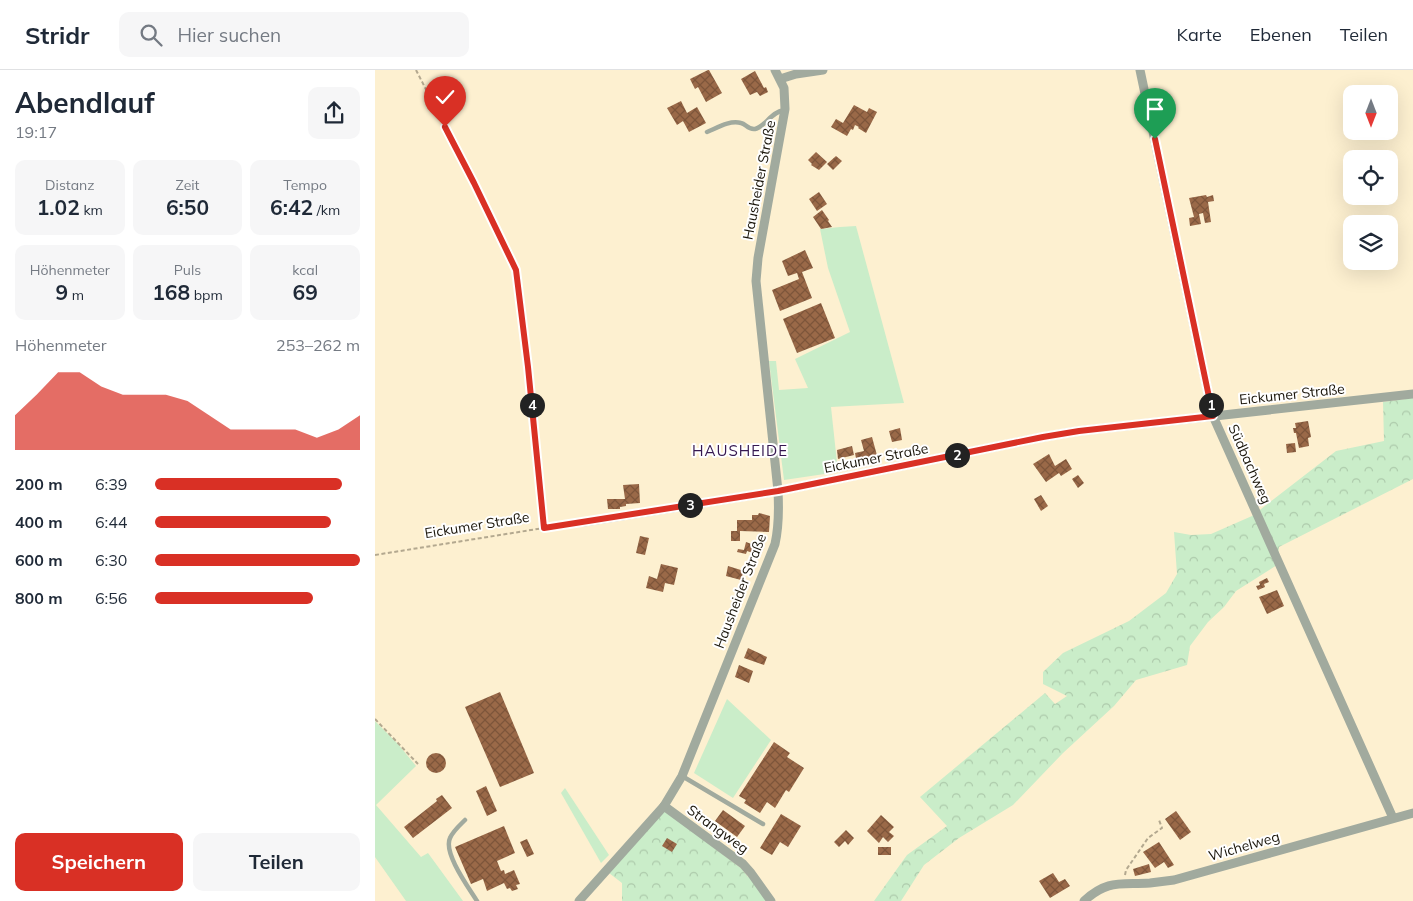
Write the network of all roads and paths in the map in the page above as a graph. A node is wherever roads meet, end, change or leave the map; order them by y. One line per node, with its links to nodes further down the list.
1 (416, 70): 12 (path)
2 (775, 70): 5 (street, Hausheider Straße)
3 (823, 70): 5 (street)
4 (1140, 70): 9 (street, Südbachweg)
5 (780, 79): 6 (street, Hausheider Straße)
6 (785, 109): 7 (lane); 10 (street, Hausheider Straße)
7 (707, 132)
8 (1413, 394): 9 (street, Eickumer Straße)
9 (1213, 416): 10 (street, Eickumer Straße); 19 (street, Südbachweg)
10 (778, 491): 11 (street, Eickumer Straße); 16 (street, Hausheider Straße)
11 (584, 522): 12 (path, Eickumer Straße)
12 (544, 528): 13 (path, Eickumer Straße)
13 (375, 555)
14 (375, 719): 15 (path)
15 (418, 764)
16 (682, 776): 17 (street, Hausheider Straße); 22 (lane)
17 (664, 806): 25 (street, Hausheider Straße); 26 (street, Strangweg)
18 (1413, 813): 19 (street, Wichelweg)
19 (1393, 818): 23 (street, Wichelweg)
20 (465, 820): 24 (lane)
21 (1159, 820): 23 (path)
22 (763, 824)
23 (1124, 883): 27 (street, Wichelweg)
24 (477, 901)
25 (579, 901)
26 (771, 901)
27 (1084, 901)

